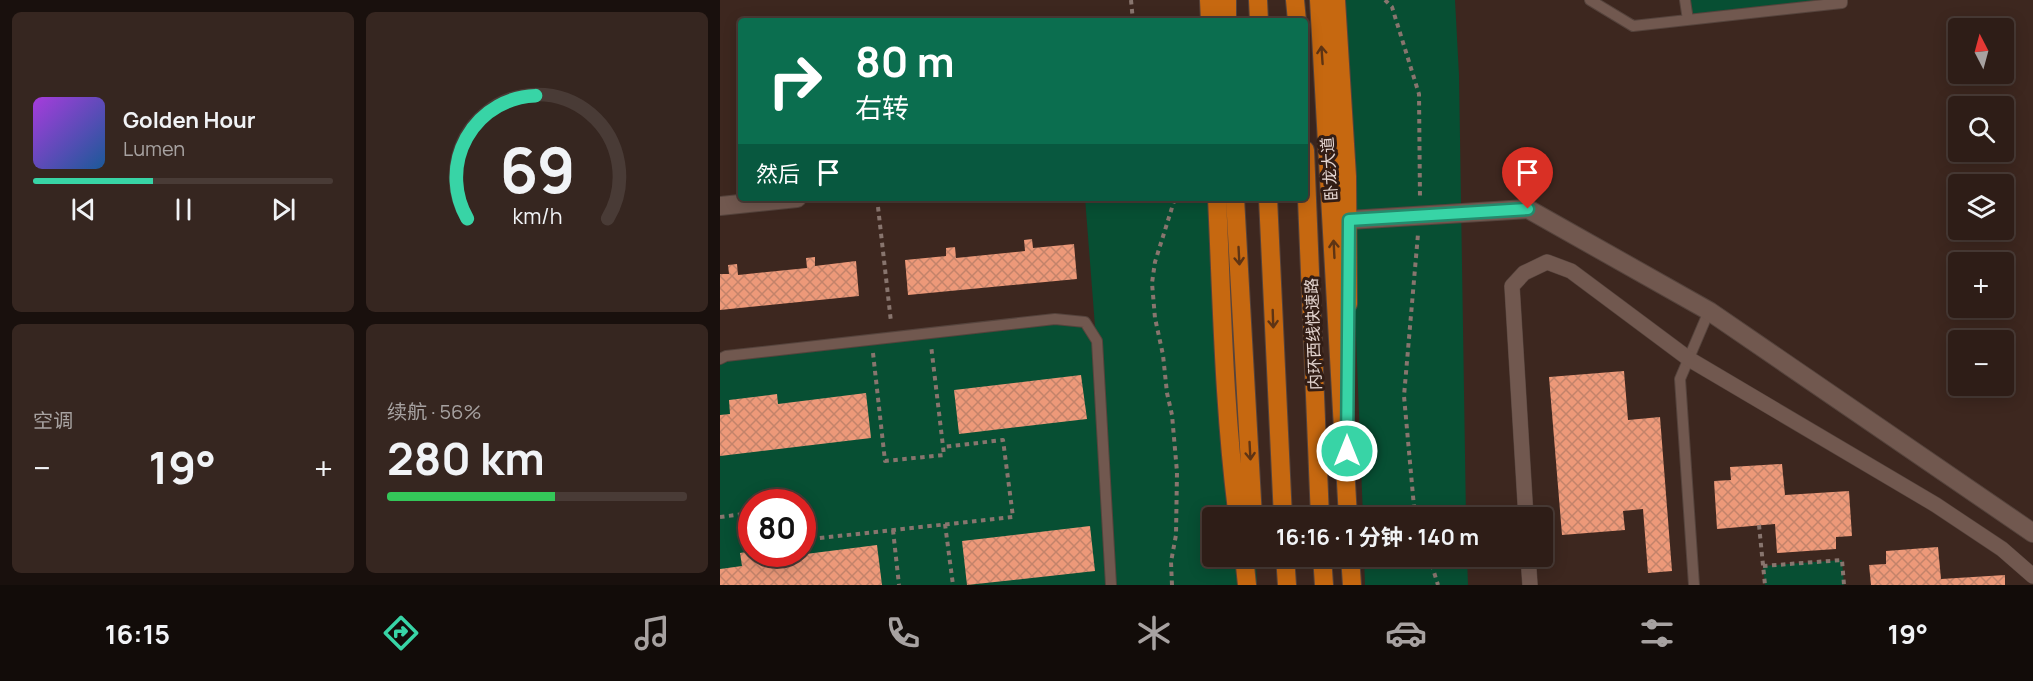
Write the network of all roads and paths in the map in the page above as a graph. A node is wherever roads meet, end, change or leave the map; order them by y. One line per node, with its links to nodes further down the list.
1 (1131, 0): 12 (path)
2 (1209, 0): 13 (highway)
3 (1227, 0): 14 (highway)
4 (1258, 0): 15 (highway)
5 (1295, 0): 16 (highway)
6 (1319, 0): 35 (highway, 卧龙大道, one-way to 6)
7 (1336, 0): 27 (highway)
8 (1385, 0): 26 (path)
9 (1590, 0): 17 (lane)
10 (1685, 0): 17 (lane)
11 (1842, 0): 17 (lane)
12 (1132, 18)
13 (1210, 18)
14 (1227, 18)
15 (1259, 18)
16 (1296, 18)
17 (1688, 20)
18 (768, 201): 25 (street)
19 (877, 201): 30 (path)
20 (1174, 201): 62 (path)
21 (1217, 201): 36 (highway)
22 (1235, 201): 37 (highway, one-way to 37)
23 (1268, 201): 38 (highway, one-way to 38)
24 (1307, 201): 39 (highway, 内环西线快速路)
25 (720, 206)
26 (1420, 216): 27 (street); 28 (street); 41 (path)
27 (1349, 220): 35 (highway)
28 (1709, 311): 33 (lane); 48 (street)
29 (930, 333): 30 (lane); 34 (path); 61 (lane)
30 (893, 337): 31 (lane)
31 (871, 340): 32 (lane); 34 (path)
32 (720, 359)
33 (1689, 359): 42 (street); 58 (street); 70 (lane)
34 (944, 447): 45 (path)
35 (1347, 497): 40 (highway, 卧龙大道)
36 (1237, 507)
37 (1253, 507)
38 (1282, 507)
39 (1320, 507)
40 (1347, 507)
41 (1414, 507)
42 (1525, 507)
43 (738, 515): 44 (path)
44 (720, 517)
45 (945, 524): 47 (path); 60 (path)
46 (1759, 525): 50 (path)
47 (893, 530): 49 (path); 59 (path)
48 (2033, 533)
49 (816, 538)
50 (1763, 566): 71 (path); 72 (path)
51 (1245, 567): 63 (highway)
52 (1256, 567): 64 (highway)
53 (1286, 567): 65 (highway)
54 (1323, 567): 66 (highway)
55 (1351, 567): 67 (highway)
56 (1432, 567): 68 (path)
57 (1529, 567): 69 (street)
58 (2033, 576)
59 (899, 585)
60 (953, 585)
61 (1111, 585)
62 (1172, 585)
63 (1247, 585)
64 (1257, 585)
65 (1287, 585)
66 (1324, 585)
67 (1352, 585)
68 (1438, 585)
69 (1530, 585)
70 (1694, 585)
71 (1765, 585)
72 (1844, 585)

